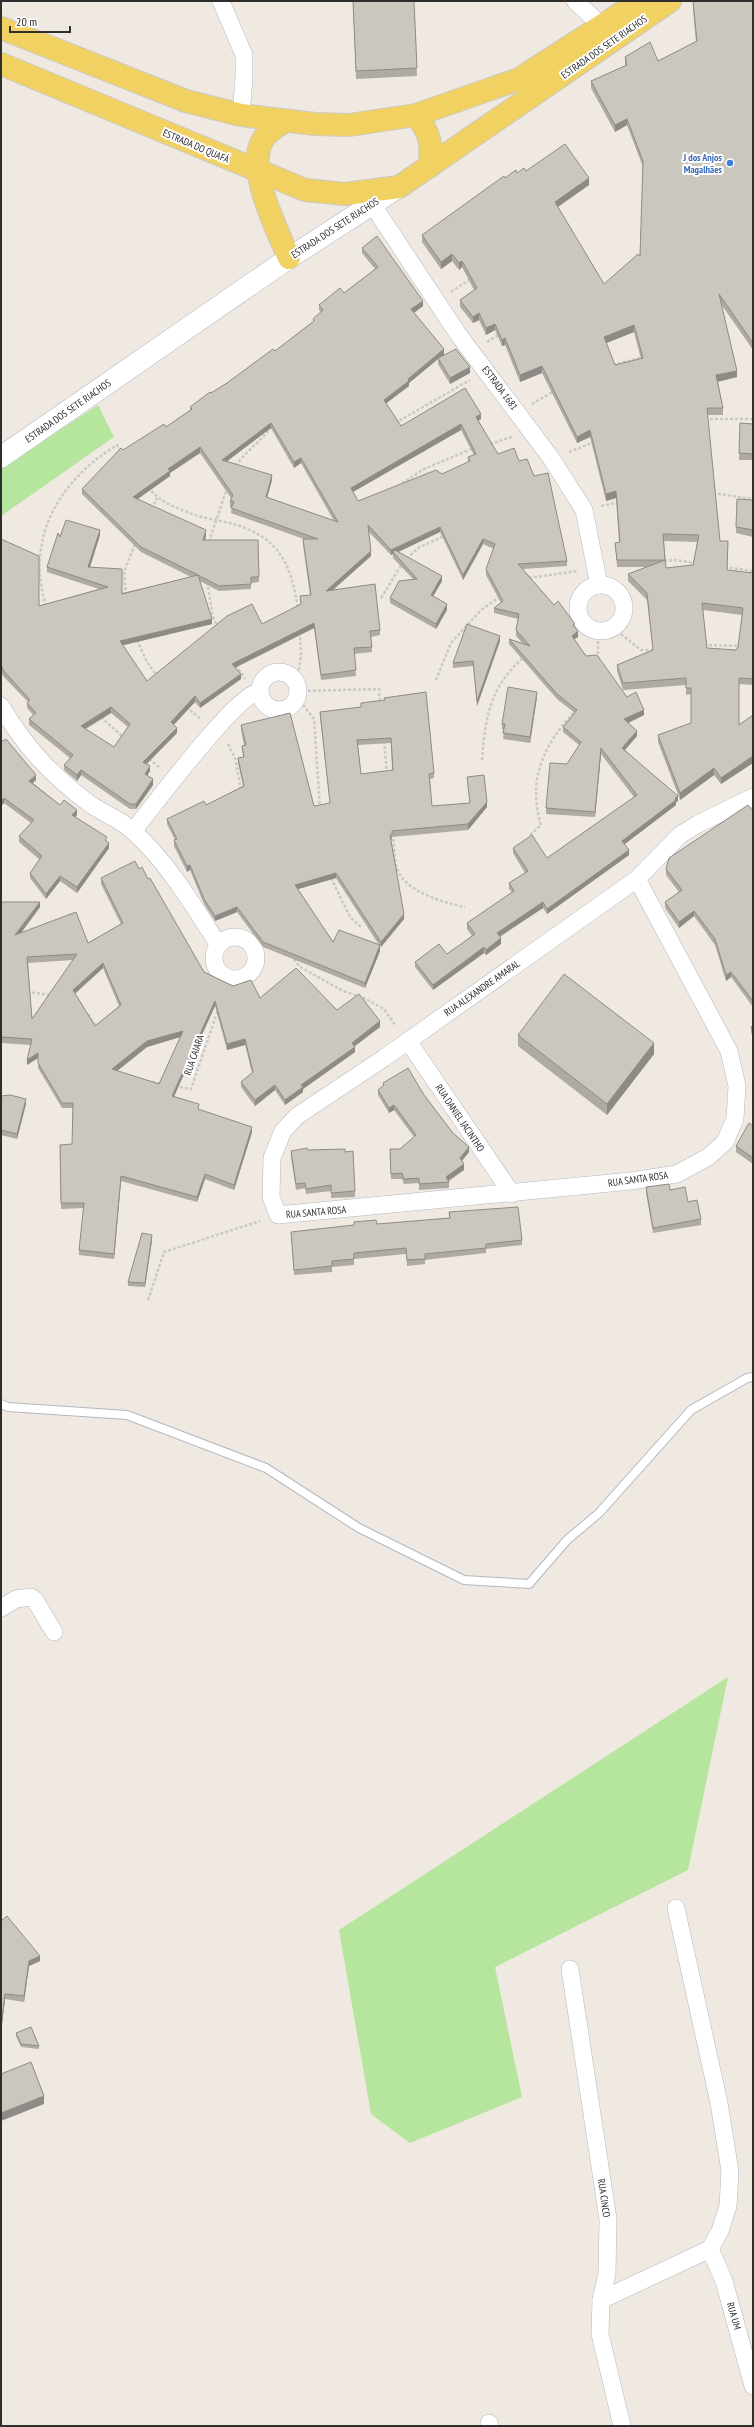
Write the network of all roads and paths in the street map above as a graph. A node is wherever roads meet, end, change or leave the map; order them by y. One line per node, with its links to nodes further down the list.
1 (221, 1): 8 (street)
2 (575, 1): 5 (street)
3 (640, 1): 5 (main road, ESTRADA DOS SETE RIACHOS)
4 (670, 1): 11 (main road, ESTRADA DOS SETE RIACHOS)
5 (602, 26): 9 (main road, ESTRADA DOS SETE RIACHOS)
6 (1, 28): 8 (main road)
7 (1, 64): 12 (main road, ESTRADA DO QUAFÁ)
8 (241, 115): 10 (main road)
9 (416, 115): 10 (main road, ESTRADA DOS SETE RIACHOS); 11 (main road)
10 (285, 121): 12 (main road)
11 (429, 167): 13 (main road, ESTRADA DOS SETE RIACHOS)
12 (257, 171): 13 (main road, ESTRADA DO QUAFÁ); 15 (main road)
13 (399, 187): 14 (street, ESTRADA DOS SETE RIACHOS)
14 (372, 204): 15 (street, ESTRADA DOS SETE RIACHOS); 17 (street, ESTRADA 1681)
15 (289, 258): 34 (street, ESTRADA DOS SETE RIACHOS)
16 (475, 276): 17 (path)
17 (436, 301): 19 (street, ESTRADA 1681)
18 (504, 330): 19 (path)
19 (472, 352): 22 (street, ESTRADA 1681)
20 (647, 356): 21 (path)
21 (609, 366)
22 (486, 370): 24 (street, ESTRADA 1681); 28 (path)
23 (559, 388): 24 (path)
24 (518, 412): 29 (street, ESTRADA 1681)
25 (700, 419): 26 (path)
26 (753, 419)
27 (276, 420): 36 (path)
28 (391, 426)
29 (532, 432): 31 (path); 35 (street, ESTRADA 1681)
30 (601, 439): 35 (path)
31 (486, 445)
32 (479, 447): 39 (path)
33 (125, 456): 61 (path)
34 (1, 457)
35 (551, 458): 44 (street, ESTRADA 1681)
36 (234, 470)
37 (229, 482): 46 (path)
38 (147, 486): 41 (path)
39 (392, 489)
40 (710, 493): 42 (path)
41 (157, 498): 45 (path); 46 (path)
42 (753, 499)
43 (628, 500): 44 (path)
44 (584, 510): 53 (street, ESTRADA 1681)
45 (150, 512)
46 (217, 520): 49 (path); 62 (path)
47 (445, 535): 59 (path)
48 (137, 540): 60 (path)
49 (209, 543)
50 (660, 562): 51 (path)
51 (699, 564)
52 (722, 567): 54 (path)
53 (597, 568): 55 (path); 57 (street, ESTRADA 1681)
54 (753, 571)
55 (525, 579)
56 (207, 580): 64 (path)
57 (599, 585): 65 (street); 65 (street)
58 (506, 592): 74 (path)
59 (381, 598)
60 (127, 601)
61 (48, 611)
62 (298, 611)
63 (299, 625): 75 (path)
64 (219, 630)
65 (606, 630): 69 (path); 71 (path)
66 (136, 638): 73 (path)
67 (699, 645): 68 (path)
68 (745, 646)
69 (660, 650)
70 (528, 654): 86 (path)
71 (598, 662)
72 (235, 663): 76 (path)
73 (160, 679)
74 (436, 680)
75 (297, 691): 76 (street); 76 (street); 77 (path); 91 (path)
76 (257, 692): 82 (street)
77 (380, 705)
78 (1, 706): 92 (street)
79 (185, 706): 82 (path)
80 (577, 708): 94 (path)
81 (100, 716): 84 (path)
82 (215, 730): 88 (street); 90 (path)
83 (384, 737): 87 (path)
84 (128, 742)
85 (146, 757): 88 (path)
86 (482, 760)
87 (387, 776)
88 (175, 780): 92 (street)
89 (753, 797): 96 (street, RUA ALEXANDRE AMARAL)
90 (242, 798)
91 (321, 811)
92 (133, 831): 99 (street)
93 (393, 831): 97 (path)
94 (530, 835)
95 (330, 875): 98 (path)
96 (637, 879): 106 (street, RUA ALEXANDRE AMARAL); 108 (street, RUA SANTA ROSA)
97 (465, 907)
98 (361, 927)
99 (218, 944): 99 (street)
100 (293, 957): 106 (path)
101 (24, 992): 102 (path)
102 (59, 997)
103 (83, 1008): 105 (path)
104 (219, 1008): 107 (path, RUA CAIARA)
105 (100, 1033)
106 (408, 1041): 108 (street, RUA DANIEL JACINTHO); 109 (street, RUA ALEXANDRE AMARAL)
107 (147, 1081)
108 (512, 1194): 109 (street, RUA SANTA ROSA)
109 (278, 1215): 110 (path)
110 (148, 1300)
111 (753, 1377): 112 (lane)
112 (1, 1404)
113 (1, 1608): 114 (street)
114 (54, 1632)
115 (676, 1908): 117 (street)
116 (570, 1969): 118 (street, RUA CINCO)
117 (710, 2249): 118 (street); 119 (street, RUA UM)
118 (601, 2300): 121 (street, RUA CINCO)
119 (748, 2350): 120 (street, RUA UM)
120 (753, 2386)
121 (622, 2426)

